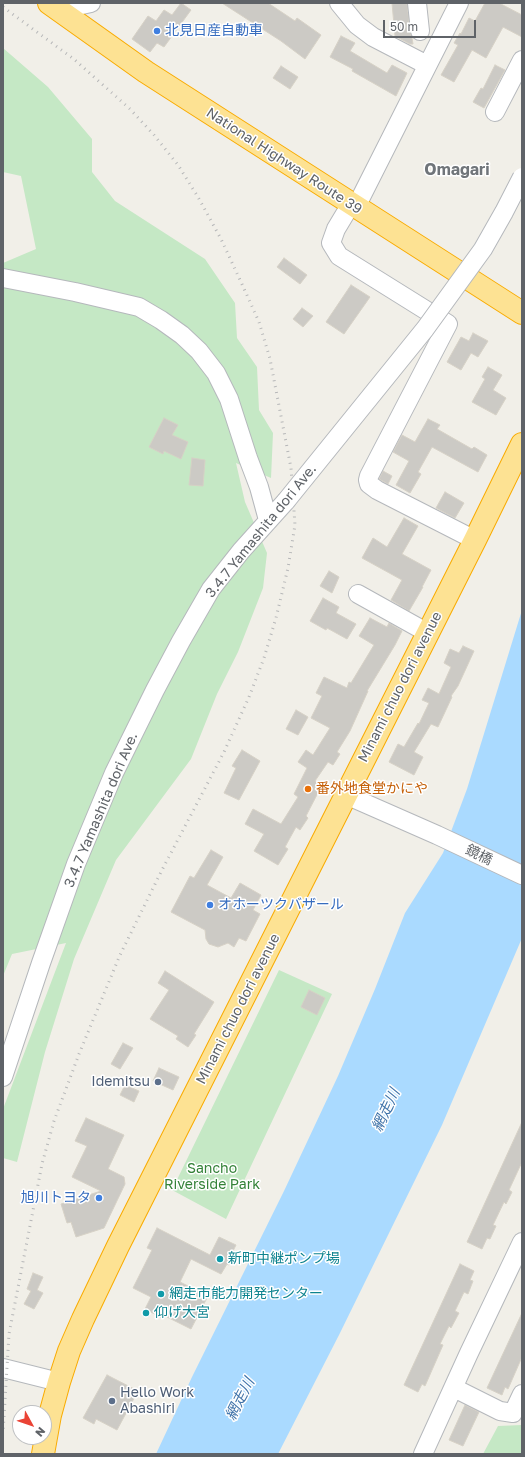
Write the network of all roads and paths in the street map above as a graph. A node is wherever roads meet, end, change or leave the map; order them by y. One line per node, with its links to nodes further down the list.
1 (91, 3): 5 (street)
2 (339, 3): 8 (street)
3 (417, 3): 6 (street)
4 (459, 3): 8 (street)
5 (54, 6): 11 (highway, National Highway Route 39)
6 (420, 31)
7 (522, 60): 9 (street)
8 (427, 65): 11 (street)
9 (495, 112)
10 (522, 177): 15 (street, 3.4.7 Yamashita dori Ave., bridge)
11 (354, 205): 13 (highway, National Highway Route 39); 16 (street)
12 (3, 278): 15 (street)
13 (520, 310)
14 (522, 444): 16 (highway, Minami chuo dori avenue)
15 (268, 520): 21 (street, 3.4.7 Yamashita dori Ave.)
16 (475, 540): 18 (highway, Minami chuo dori avenue)
17 (358, 594): 18 (street)
18 (428, 633): 19 (highway, Minami chuo dori avenue)
19 (346, 795): 20 (street, 鏡橋); 24 (highway, Minami chuo dori avenue)
20 (522, 875)
21 (3, 1077)
22 (522, 1242): 25 (street)
23 (3, 1368): 24 (street)
24 (59, 1382): 27 (highway, Minami chuo dori avenue)
25 (454, 1388): 26 (street); 28 (street)
26 (522, 1394)
27 (43, 1454)
28 (423, 1454)

